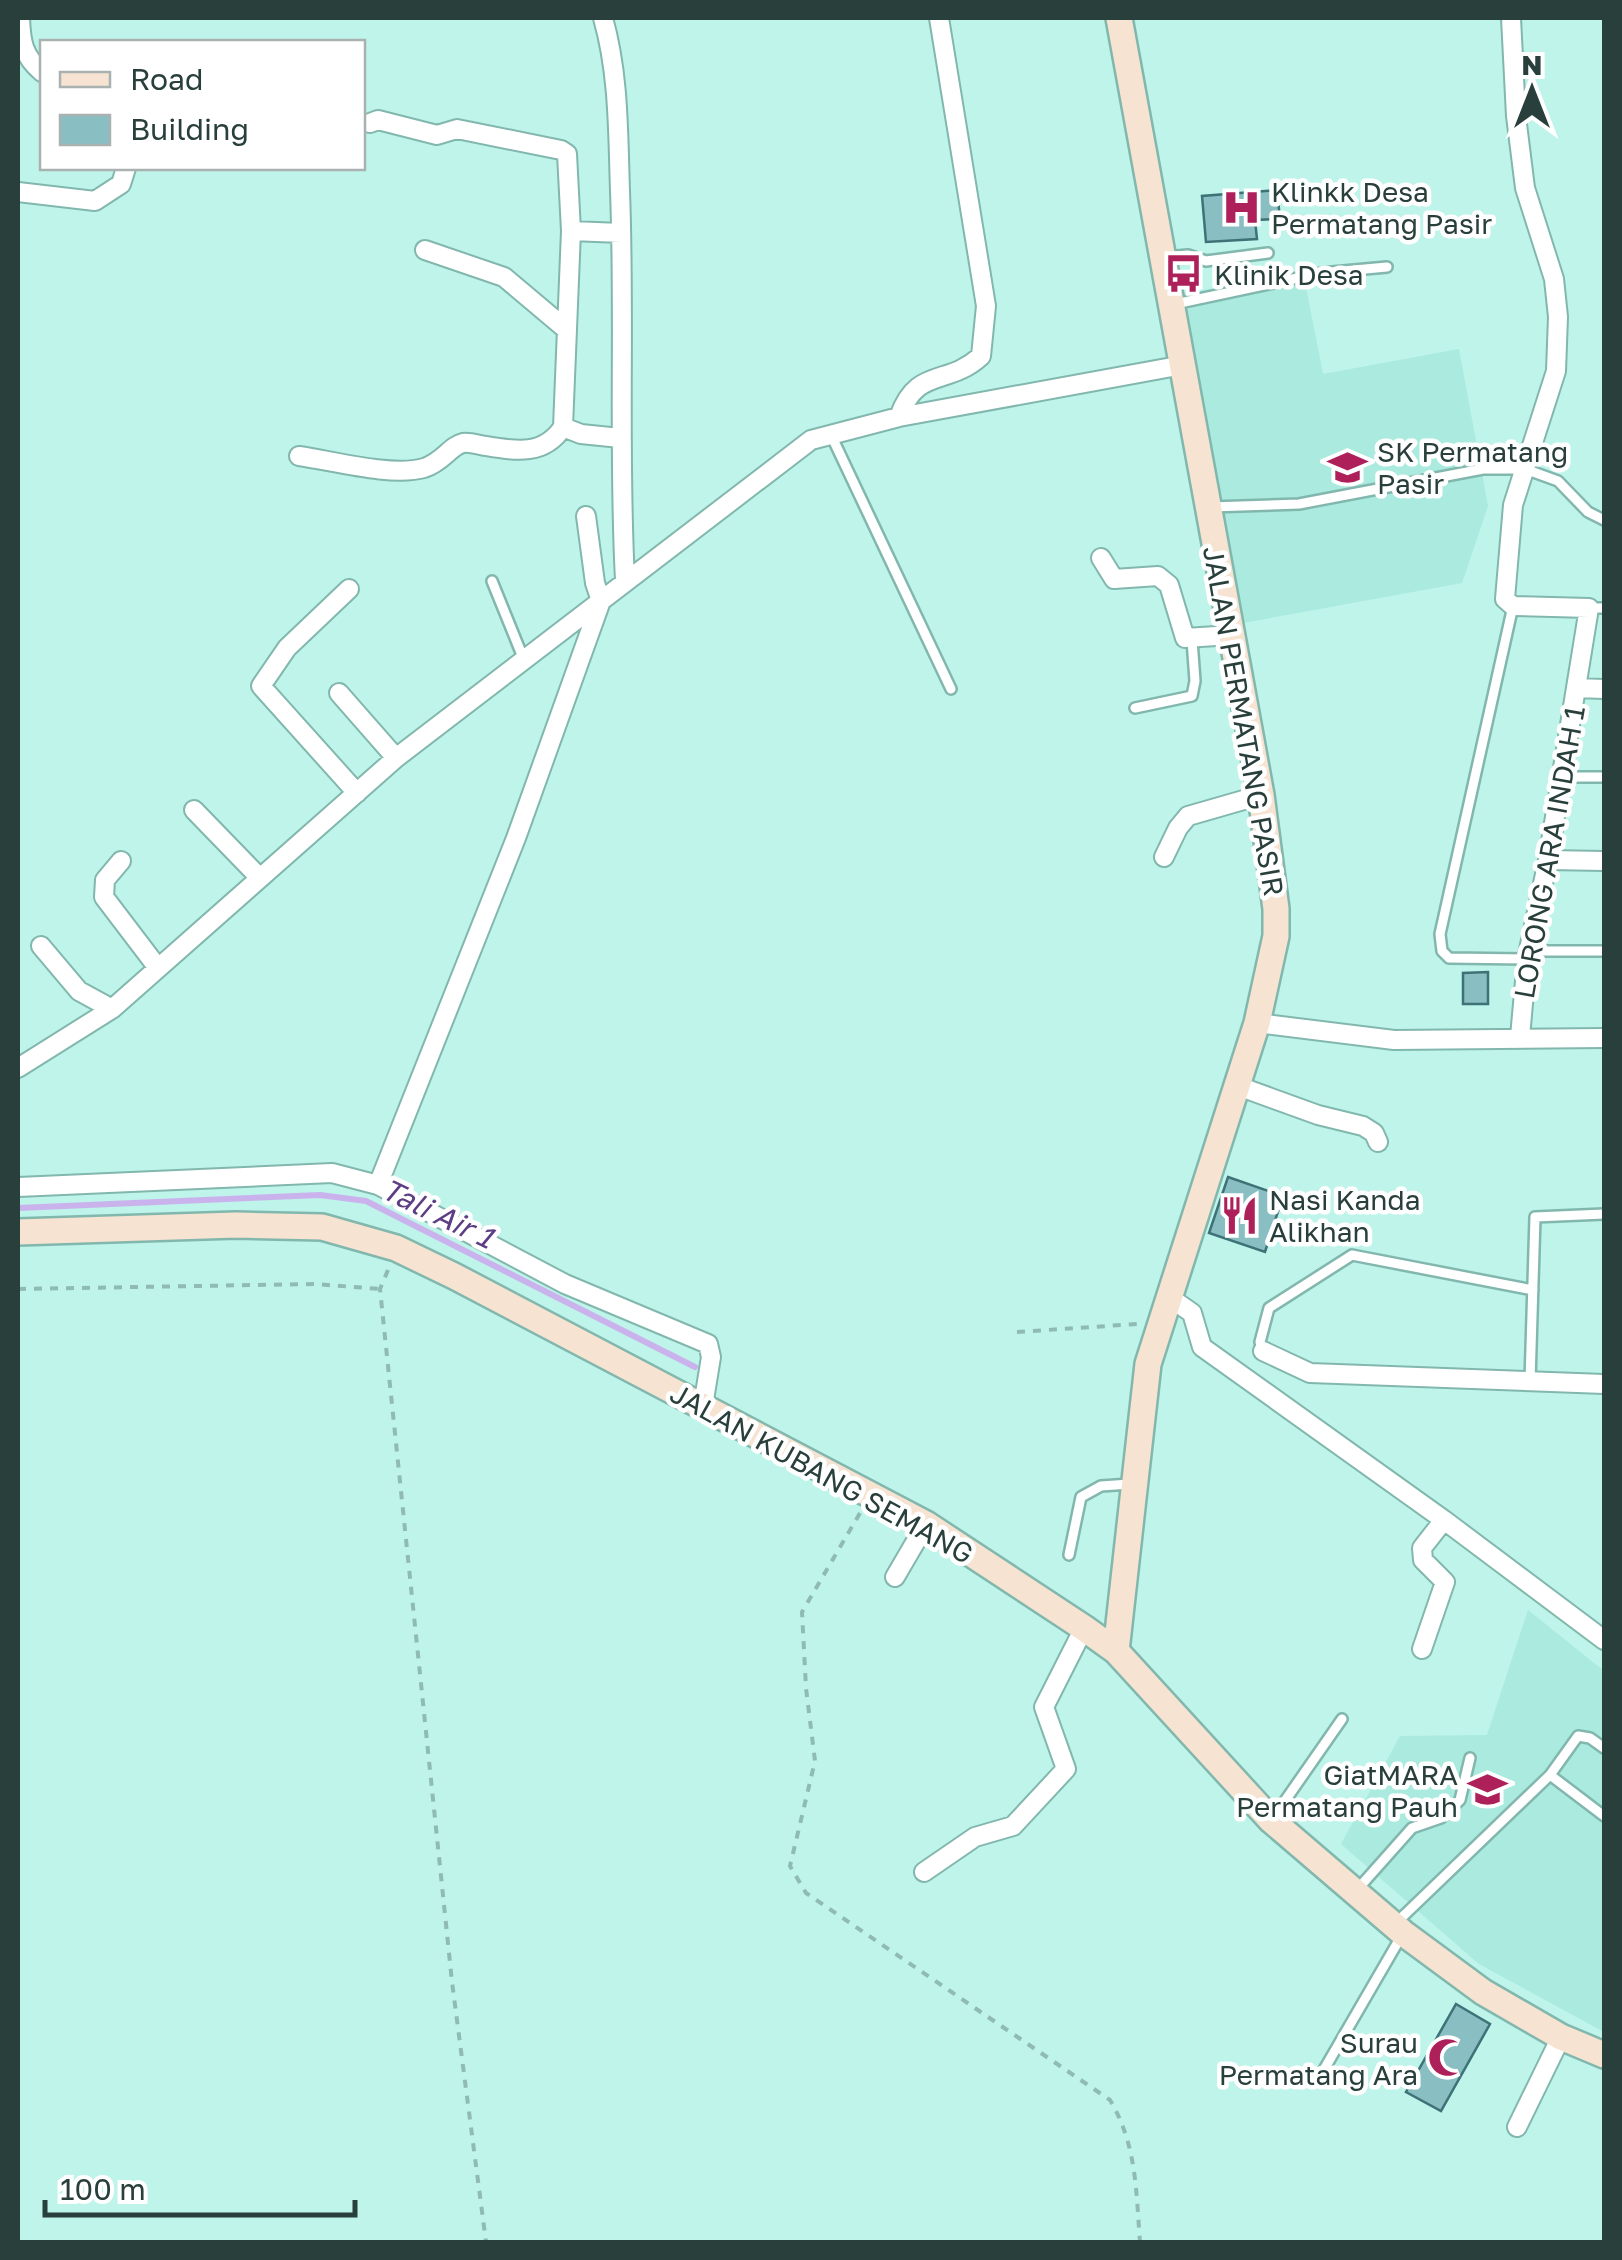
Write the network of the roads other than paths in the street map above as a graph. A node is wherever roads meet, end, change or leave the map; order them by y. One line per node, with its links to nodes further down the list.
1 (20, 18): 6 (street)
2 (604, 18): 11 (street)
3 (939, 18): 19 (street)
4 (1119, 18): 14 (main road, JALAN PERMATANG PASIR)
5 (1511, 18): 24 (street)
6 (40, 70)
7 (370, 123): 10 (street)
8 (126, 170): 9 (street)
9 (18, 192)
10 (572, 231): 11 (street); 17 (street)
11 (622, 234): 22 (street)
12 (425, 250): 17 (street)
13 (1268, 253): 14 (lane)
14 (1163, 257): 16 (main road, JALAN PERMATANG PASIR)
15 (1387, 267): 16 (lane)
16 (1172, 304): 18 (main road, JALAN PERMATANG PASIR)
17 (567, 330): 20 (street)
18 (1184, 366): 19 (street); 25 (main road, JALAN PERMATANG PASIR)
19 (900, 418): 21 (street)
20 (563, 427): 22 (street); 23 (street)
21 (830, 435): 29 (street); 39 (lane)
22 (620, 438): 29 (street)
23 (299, 456)
24 (1525, 469): 25 (lane); 27 (lane); 33 (street)
25 (1207, 507): 35 (main road, JALAN PERMATANG PASIR)
26 (586, 516): 32 (street)
27 (1604, 520)
28 (1101, 558): 36 (street)
29 (625, 580): 32 (street)
30 (492, 581): 37 (lane)
31 (348, 589): 46 (street)
32 (601, 601): 37 (street); 65 (street)
33 (1513, 606): 34 (street); 56 (lane)
34 (1597, 608): 38 (street, LORONG ARA INDAH 1)
35 (1232, 635): 36 (street); 47 (main road, JALAN PERMATANG PASIR)
36 (1192, 640): 42 (lane)
37 (524, 660): 43 (street)
38 (1576, 688): 40 (street); 44 (street, LORONG ARA INDAH 1)
39 (951, 689)
40 (1604, 689)
41 (338, 693): 43 (street)
42 (1135, 708)
43 (396, 758): 46 (street)
44 (1562, 777): 45 (lane); 50 (street, LORONG ARA INDAH 1)
45 (1604, 777)
46 (358, 793): 53 (street)
47 (1261, 795): 49 (street); 59 (main road, JALAN PERMATANG PASIR)
48 (194, 810): 53 (street)
49 (1164, 857)
50 (1548, 860): 52 (street); 56 (street, LORONG ARA INDAH 1)
51 (121, 861): 57 (street)
52 (1604, 861)
53 (260, 878): 57 (street)
54 (40, 946): 58 (street)
55 (1604, 952): 56 (lane)
56 (1528, 955): 60 (street, LORONG ARA INDAH 1)
57 (158, 968): 58 (street)
58 (112, 1009): 62 (street)
59 (1257, 1023): 60 (street); 63 (main road, JALAN PERMATANG PASIR)
60 (1520, 1037): 61 (street)
61 (1604, 1038)
62 (18, 1068)
63 (1238, 1086): 64 (street); 70 (main road, JALAN PERMATANG PASIR)
64 (1378, 1142)
65 (378, 1185): 66 (street); 74 (street)
66 (18, 1186)
67 (1604, 1214): 69 (lane)
68 (18, 1232): 74 (main road, JALAN KUBANG SEMANG)
69 (1534, 1290): 71 (lane); 72 (lane)
70 (1169, 1297): 75 (main road, JALAN PERMATANG PASIR); 76 (street)
71 (1263, 1351): 72 (street)
72 (1530, 1382): 73 (street)
73 (1604, 1384)
74 (703, 1406): 77 (main road, JALAN KUBANG SEMANG)
75 (1133, 1484): 78 (lane); 83 (main road, JALAN PERMATANG PASIR)
76 (1444, 1520): 81 (street); 82 (street)
77 (926, 1524): 79 (street); 80 (main road, JALAN KUBANG SEMANG)
78 (1069, 1555)
79 (895, 1577)
80 (1084, 1628): 83 (main road, JALAN KUBANG SEMANG); 90 (street)
81 (1604, 1640)
82 (1422, 1649)
83 (1116, 1651): 89 (main road, JALAN KUBANG SEMANG)
84 (1342, 1719): 89 (lane)
85 (1604, 1748): 87 (lane)
86 (1470, 1758): 91 (lane)
87 (1550, 1775): 88 (lane); 92 (lane)
88 (1604, 1816)
89 (1271, 1820): 91 (main road, JALAN KUBANG SEMANG)
90 (924, 1872)
91 (1355, 1893): 92 (main road, JALAN KUBANG SEMANG)
92 (1399, 1929): 93 (main road, JALAN KUBANG SEMANG); 95 (lane)
93 (1562, 2037): 94 (main road, JALAN KUBANG SEMANG); 96 (street)
94 (1604, 2055)
95 (1322, 2073)
96 (1517, 2128)

